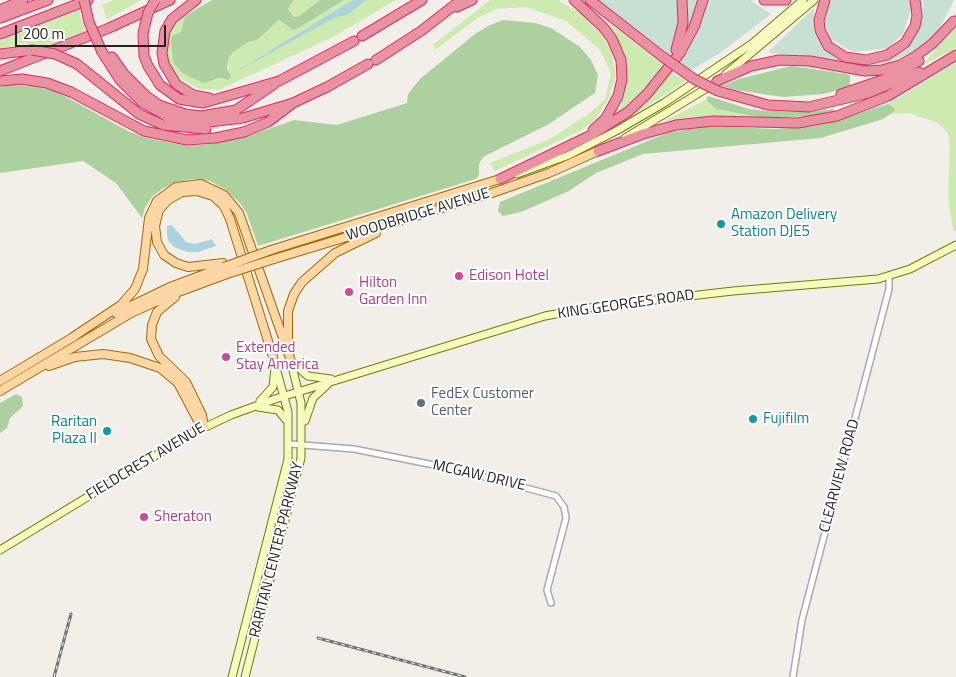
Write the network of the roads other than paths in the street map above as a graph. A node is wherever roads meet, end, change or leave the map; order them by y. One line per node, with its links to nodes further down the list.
1 (24, 0): 21 (highway)
2 (48, 0): 23 (highway)
3 (84, 0): 27 (highway, bridge)
4 (89, 0): 25 (highway); 27 (highway)
5 (155, 0): 35 (highway, bridge)
6 (170, 0): 30 (highway)
7 (196, 0): 35 (highway)
8 (422, 0): 33 (highway)
9 (461, 0): 22 (highway)
10 (472, 0): 22 (highway)
11 (574, 0): 39 (highway)
12 (590, 0): 36 (highway, bridge)
13 (682, 0): 31 (highway)
14 (703, 0): 31 (highway)
15 (764, 0): 16 (highway)
16 (786, 0)
17 (803, 0): 41 (main road, WOODBRIDGE AVENUE)
18 (814, 0): 34 (main road, WOODBRIDGE AVENUE)
19 (825, 0): 20 (highway)
20 (915, 0)
21 (0, 10)
22 (446, 12): 37 (highway)
23 (0, 18)
24 (955, 18): 34 (highway); 36 (highway)
25 (0, 34)
26 (956, 50): 36 (highway)
27 (105, 51): 33 (highway); 38 (highway)
28 (0, 54): 38 (highway, bridge)
29 (956, 55): 40 (highway)
30 (0, 71)
31 (664, 73): 39 (highway)
32 (0, 81): 37 (highway)
33 (279, 81): 35 (highway)
34 (717, 81): 40 (main road, WOODBRIDGE AVENUE)
35 (221, 99)
36 (747, 100)
37 (293, 102): 38 (highway)
38 (258, 114)
39 (562, 150): 41 (highway)
40 (598, 151): 42 (main road, WOODBRIDGE AVENUE)
41 (500, 179): 44 (main road, WOODBRIDGE AVENUE, bridge)
42 (422, 215): 44 (main road, WOODBRIDGE AVENUE, bridge); 48 (main road)
43 (956, 246): 45 (main road, KING GEORGES ROAD)
44 (225, 268): 46 (main road, WOODBRIDGE AVENUE); 47 (main road); 52 (main road, WOODBRIDGE AVENUE); 57 (main road)
45 (889, 277): 49 (main road, KING GEORGES ROAD); 66 (street, CLEARVIEW ROAD)
46 (73, 337): 48 (main road); 51 (main road, WOODBRIDGE AVENUE)
47 (273, 357): 55 (main road, RARITAN CENTER PARKWAY); 56 (main road)
48 (290, 358): 49 (main road); 54 (main road, RARITAN CENTER PARKWAY)
49 (346, 377): 50 (main road, KING GEORGES ROAD)
50 (336, 380): 54 (main road, KING GEORGES ROAD); 59 (main road)
51 (0, 381)
52 (17, 381): 53 (main road, WOODBRIDGE AVENUE); 57 (main road)
53 (0, 391)
54 (299, 391): 55 (main road, FIELDCREST AVENUE); 59 (main road, RARITAN CENTER PARKWAY)
55 (285, 396): 56 (main road, FIELDCREST AVENUE); 58 (main road, RARITAN CENTER PARKWAY)
56 (250, 408): 57 (main road, FIELDCREST AVENUE); 58 (main road)
57 (204, 427): 62 (main road, FIELDCREST AVENUE)
58 (290, 427): 60 (main road, RARITAN CENTER PARKWAY)
59 (302, 433): 61 (main road, RARITAN CENTER PARKWAY)
60 (290, 444): 61 (street, MCGAW DRIVE); 64 (main road, RARITAN CENTER PARKWAY)
61 (302, 445): 63 (street, MCGAW DRIVE); 65 (main road, RARITAN CENTER PARKWAY)
62 (0, 550)
63 (550, 603)
64 (232, 677)
65 (245, 677)
66 (793, 677)

